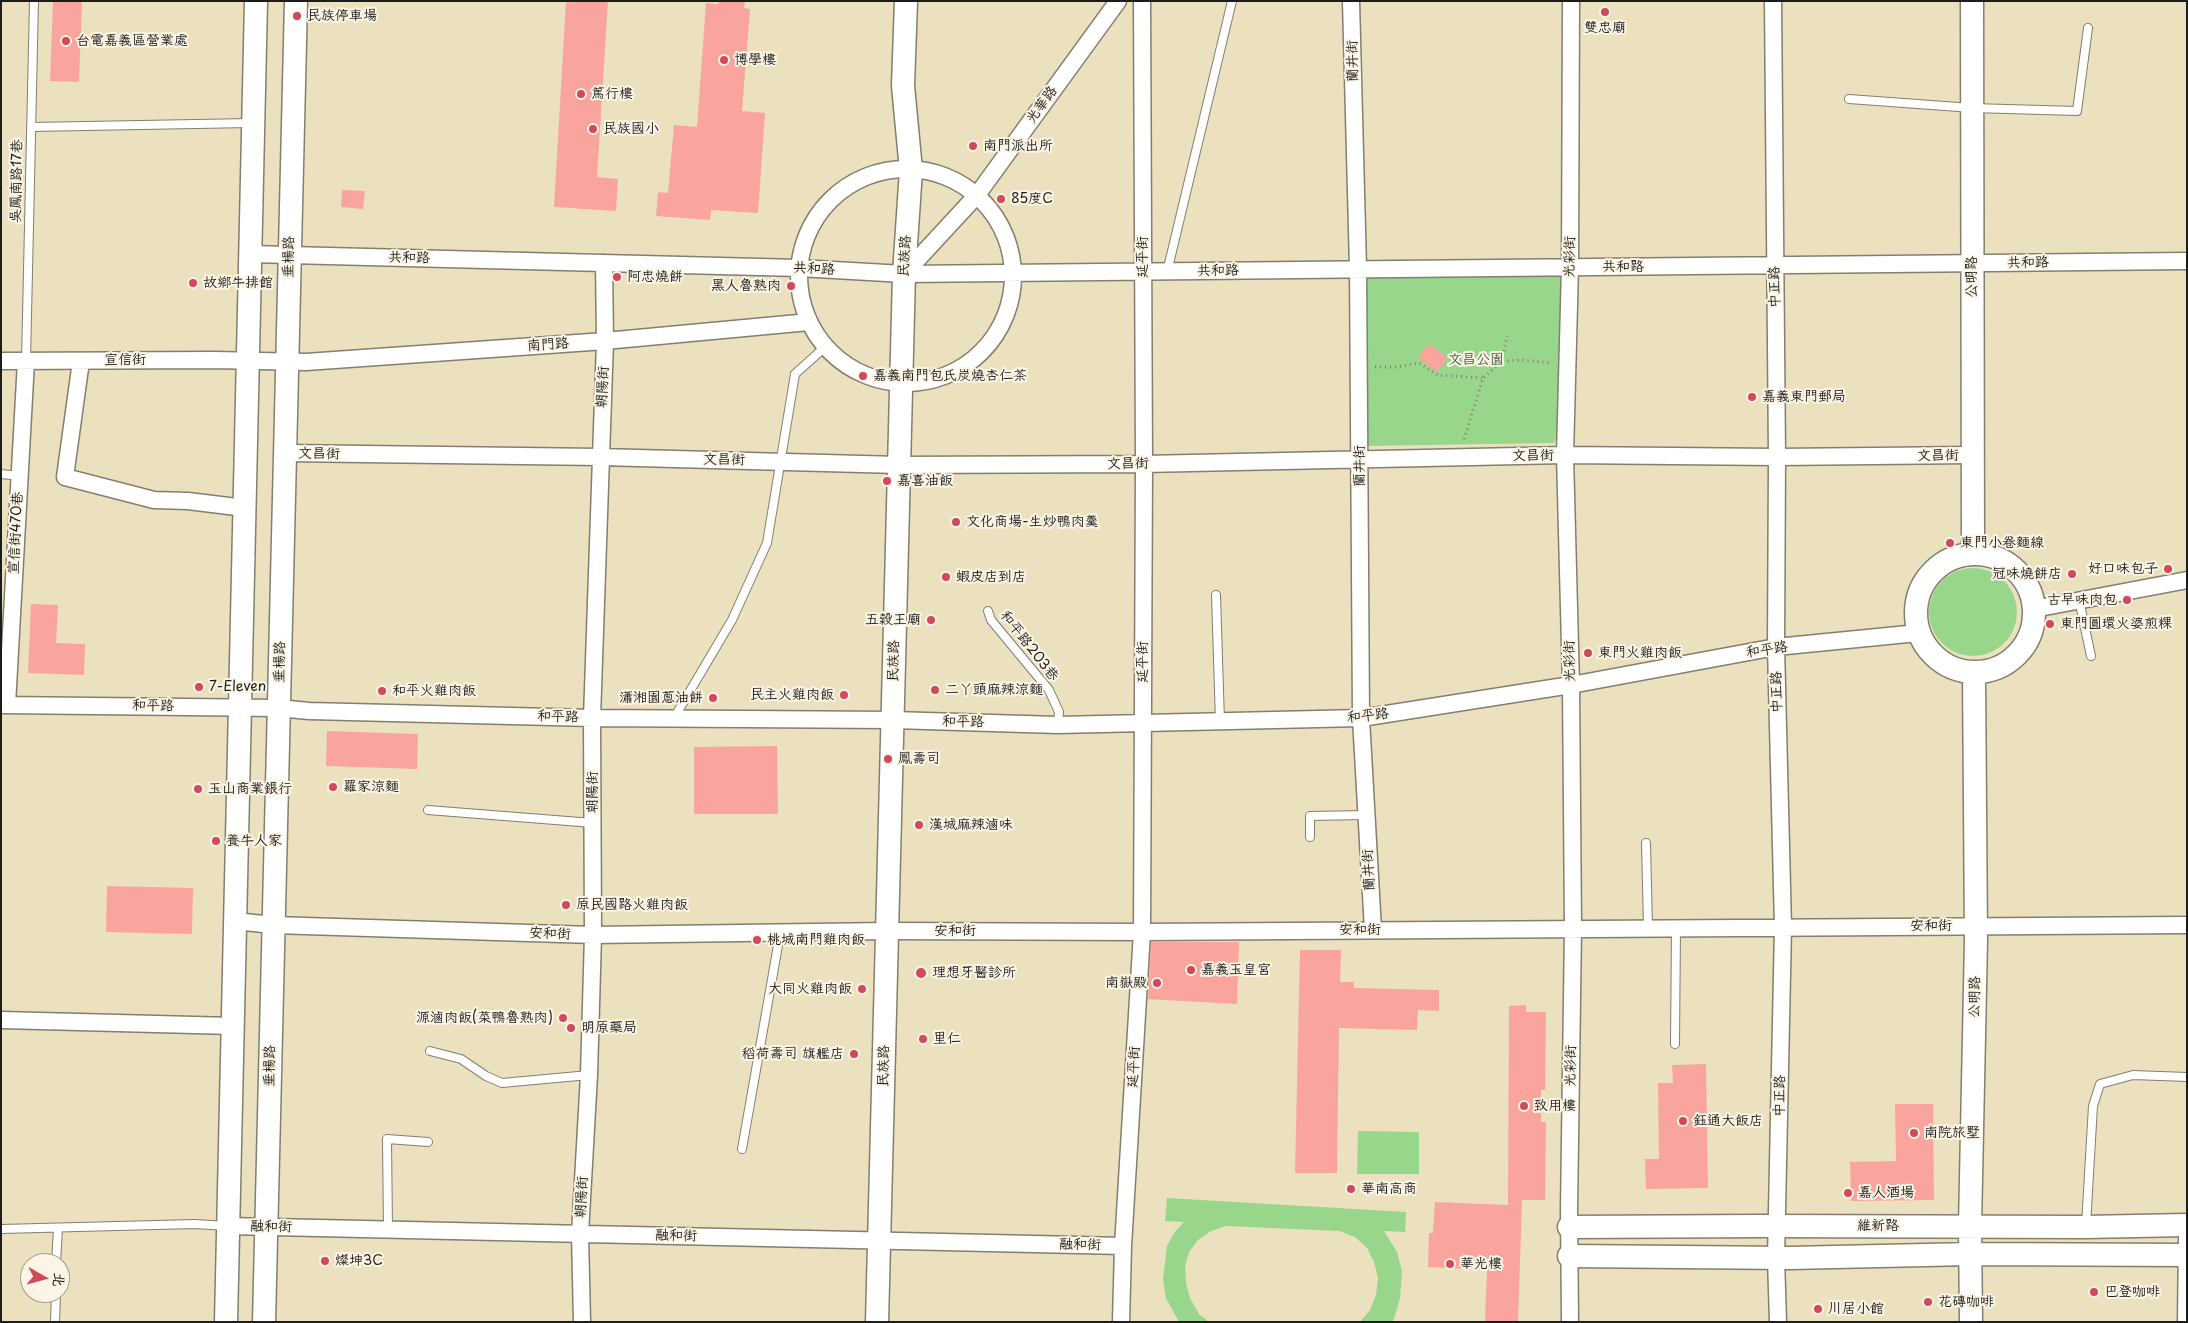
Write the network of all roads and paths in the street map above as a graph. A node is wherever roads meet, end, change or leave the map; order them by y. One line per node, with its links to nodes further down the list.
1 (34, 1): 16 (lane, 吳鳳南路17巷)
2 (256, 1): 15 (street)
3 (296, 1): 20 (street, 垂楊路)
4 (906, 1): 17 (street, 民族路)
5 (1118, 1): 18 (street, 光華路)
6 (1142, 1): 30 (street, 延平街)
7 (1232, 1): 29 (lane)
8 (1351, 1): 27 (street, 蘭井街)
9 (1571, 1): 25 (street, 光彩街)
10 (1772, 1): 24 (street, 中正路)
11 (1972, 1): 14 (street, 公明路)
12 (2088, 28): 14 (lane)
13 (1850, 99): 14 (lane)
14 (1972, 108): 23 (street, 公明路)
15 (253, 123): 16 (lane); 19 (street)
16 (31, 127): 37 (lane, 吳鳳南路17巷)
17 (910, 170): 18 (street); 26 (street); 31 (street, 民族路)
18 (977, 196): 28 (street); 31 (street, 光華路)
19 (250, 254): 20 (street, 共和路); 40 (street)
20 (290, 255): 22 (street, 共和路); 41 (street, 垂楊路)
21 (2187, 261): 23 (street, 共和路)
22 (604, 263): 26 (street, 共和路); 34 (street, 朝陽街)
23 (1972, 264): 24 (street, 共和路); 51 (street, 公明路)
24 (1775, 266): 25 (street, 共和路); 53 (street, 中正路)
25 (1570, 267): 27 (street, 共和路); 50 (street, 光彩街)
26 (799, 268): 31 (street, 共和路); 32 (street)
27 (1358, 268): 29 (street, 共和路); 54 (street, 蘭井街)
28 (1013, 272): 30 (street, 共和路); 31 (street, 共和路); 45 (street)
29 (1167, 272): 30 (street, 共和路)
30 (1143, 273): 56 (street, 延平街)
31 (904, 274): 45 (street, 民族路)
32 (809, 322): 34 (street, 南門路); 35 (street)
33 (1507, 336): 39 (path)
34 (605, 341): 41 (street, 南門路); 52 (street, 朝陽街)
35 (825, 347): 45 (street); 55 (lane)
36 (1, 361): 37 (street, 宣信街)
37 (26, 361): 38 (street, 宣信街); 59 (street, 宣信街470巷)
38 (80, 361): 40 (street, 宣信街); 60 (street)
39 (1502, 361): 42 (path); 44 (path)
40 (248, 362): 41 (street, 南門路); 60 (street)
41 (287, 362): 49 (street, 垂楊路)
42 (1555, 363)
43 (1371, 367): 44 (path)
44 (1483, 378): 47 (path)
45 (901, 382): 57 (street, 民族路)
46 (1454, 439): 47 (path)
47 (1464, 439): 48 (path)
48 (1473, 439)
49 (285, 453): 52 (street, 文昌街); 74 (street, 垂楊路)
50 (1566, 455): 53 (street, 文昌街); 54 (street, 文昌街); 71 (street, 光彩街)
51 (1972, 455): 53 (street, 文昌街); 61 (street, 公明路)
52 (600, 457): 55 (street, 文昌街); 75 (street, 朝陽街)
53 (1777, 457): 68 (street, 中正路)
54 (1360, 459): 56 (street, 文昌街); 76 (street, 蘭井街)
55 (780, 462): 57 (street, 文昌街); 77 (lane)
56 (1144, 464): 57 (street, 文昌街); 80 (street, 延平街)
57 (899, 466): 78 (street, 民族路)
58 (1, 474): 59 (lane)
59 (20, 476): 72 (street, 宣信街470巷)
60 (245, 508): 73 (street)
61 (1973, 554): 65 (street); 67 (street)
62 (2187, 580): 64 (street)
63 (1216, 595): 79 (lane)
64 (2078, 600): 65 (street); 69 (lane)
65 (2034, 609): 70 (street)
66 (988, 611): 81 (lane, 和平路203巷)
67 (1918, 633): 68 (street, 和平路); 70 (street)
68 (1776, 648): 71 (street, 和平路); 91 (street, 中正路)
69 (2091, 656)
70 (1974, 672): 90 (street, 公明路)
71 (1571, 685): 76 (street, 和平路); 92 (street, 光彩街)
72 (4, 705): 73 (street, 和平路)
73 (240, 708): 74 (street, 和平路); 87 (street)
74 (278, 708): 75 (street, 和平路); 89 (street, 垂楊路)
75 (592, 718): 77 (street, 和平路); 84 (street, 朝陽街)
76 (1361, 718): 79 (street, 和平路); 83 (street, 蘭井街)
77 (674, 719): 78 (street, 和平路)
78 (892, 720): 81 (street, 和平路); 96 (street, 民族路)
79 (1220, 722): 80 (street, 和平路)
80 (1142, 723): 81 (street, 和平路); 97 (street, 延平街)
81 (1058, 724)
82 (428, 810): 84 (lane)
83 (1366, 815): 85 (lane); 95 (street, 蘭井街)
84 (593, 823): 99 (street, 朝陽街)
85 (1310, 837)
86 (1646, 843): 93 (lane)
87 (235, 921): 89 (street, 安和街); 101 (street)
88 (2187, 924): 90 (street, 安和街)
89 (273, 925): 99 (street, 安和街); 110 (street, 垂楊路)
90 (1976, 926): 91 (street, 安和街); 112 (street, 公明路)
91 (1783, 927): 94 (street, 安和街); 111 (street, 中正路)
92 (1573, 928): 93 (street, 安和街); 95 (street, 安和街); 113 (street, 光彩街)
93 (1648, 928): 94 (street, 安和街)
94 (1676, 928): 102 (lane)
95 (1373, 930): 97 (street, 安和街)
96 (887, 931): 97 (street, 安和街); 98 (street, 安和街); 120 (street, 民族路)
97 (1142, 932): 121 (street, 延平街)
98 (780, 934): 99 (street, 安和街); 107 (lane)
99 (593, 935): 104 (street, 朝陽街)
100 (1, 1020): 101 (street)
101 (233, 1026): 109 (street)
102 (1675, 1044)
103 (430, 1050): 104 (lane)
104 (589, 1075): 118 (street, 朝陽街)
105 (2187, 1077): 114 (lane)
106 (428, 1142): 117 (lane)
107 (742, 1149)
108 (2187, 1225): 114 (street, 維新路)
109 (228, 1226): 110 (street, 融和街); 115 (lane); 129 (street)
110 (266, 1226): 117 (street, 融和街); 130 (street, 垂楊路)
111 (1777, 1226): 112 (street, 維新路); 113 (street, 維新路); 126 (street, 中正路)
112 (1970, 1226): 114 (street, 維新路); 123 (street, 公明路)
113 (1569, 1227): 125 (street, 光彩街)
114 (2085, 1227)
115 (58, 1228): 116 (lane); 122 (lane)
116 (1, 1229)
117 (388, 1229): 118 (street, 融和街)
118 (580, 1234): 120 (street, 融和街); 131 (street, 朝陽街)
119 (2187, 1237): 124 (street)
120 (879, 1241): 121 (street, 融和街); 132 (street, 民族路)
121 (1123, 1246): 133 (street, 延平街)
122 (57, 1253)
123 (1970, 1254): 124 (street); 126 (street); 136 (street, 公明路)
124 (2186, 1255): 137 (street)
125 (1569, 1256): 126 (street); 134 (street, 光彩街)
126 (1776, 1258): 135 (street, 中正路)
127 (56, 1303): 128 (lane)
128 (55, 1322)
129 (226, 1322)
130 (264, 1322)
131 (582, 1322)
132 (877, 1322)
133 (1121, 1322)
134 (1570, 1322)
135 (1778, 1322)
136 (1971, 1322)
137 (2186, 1322)

